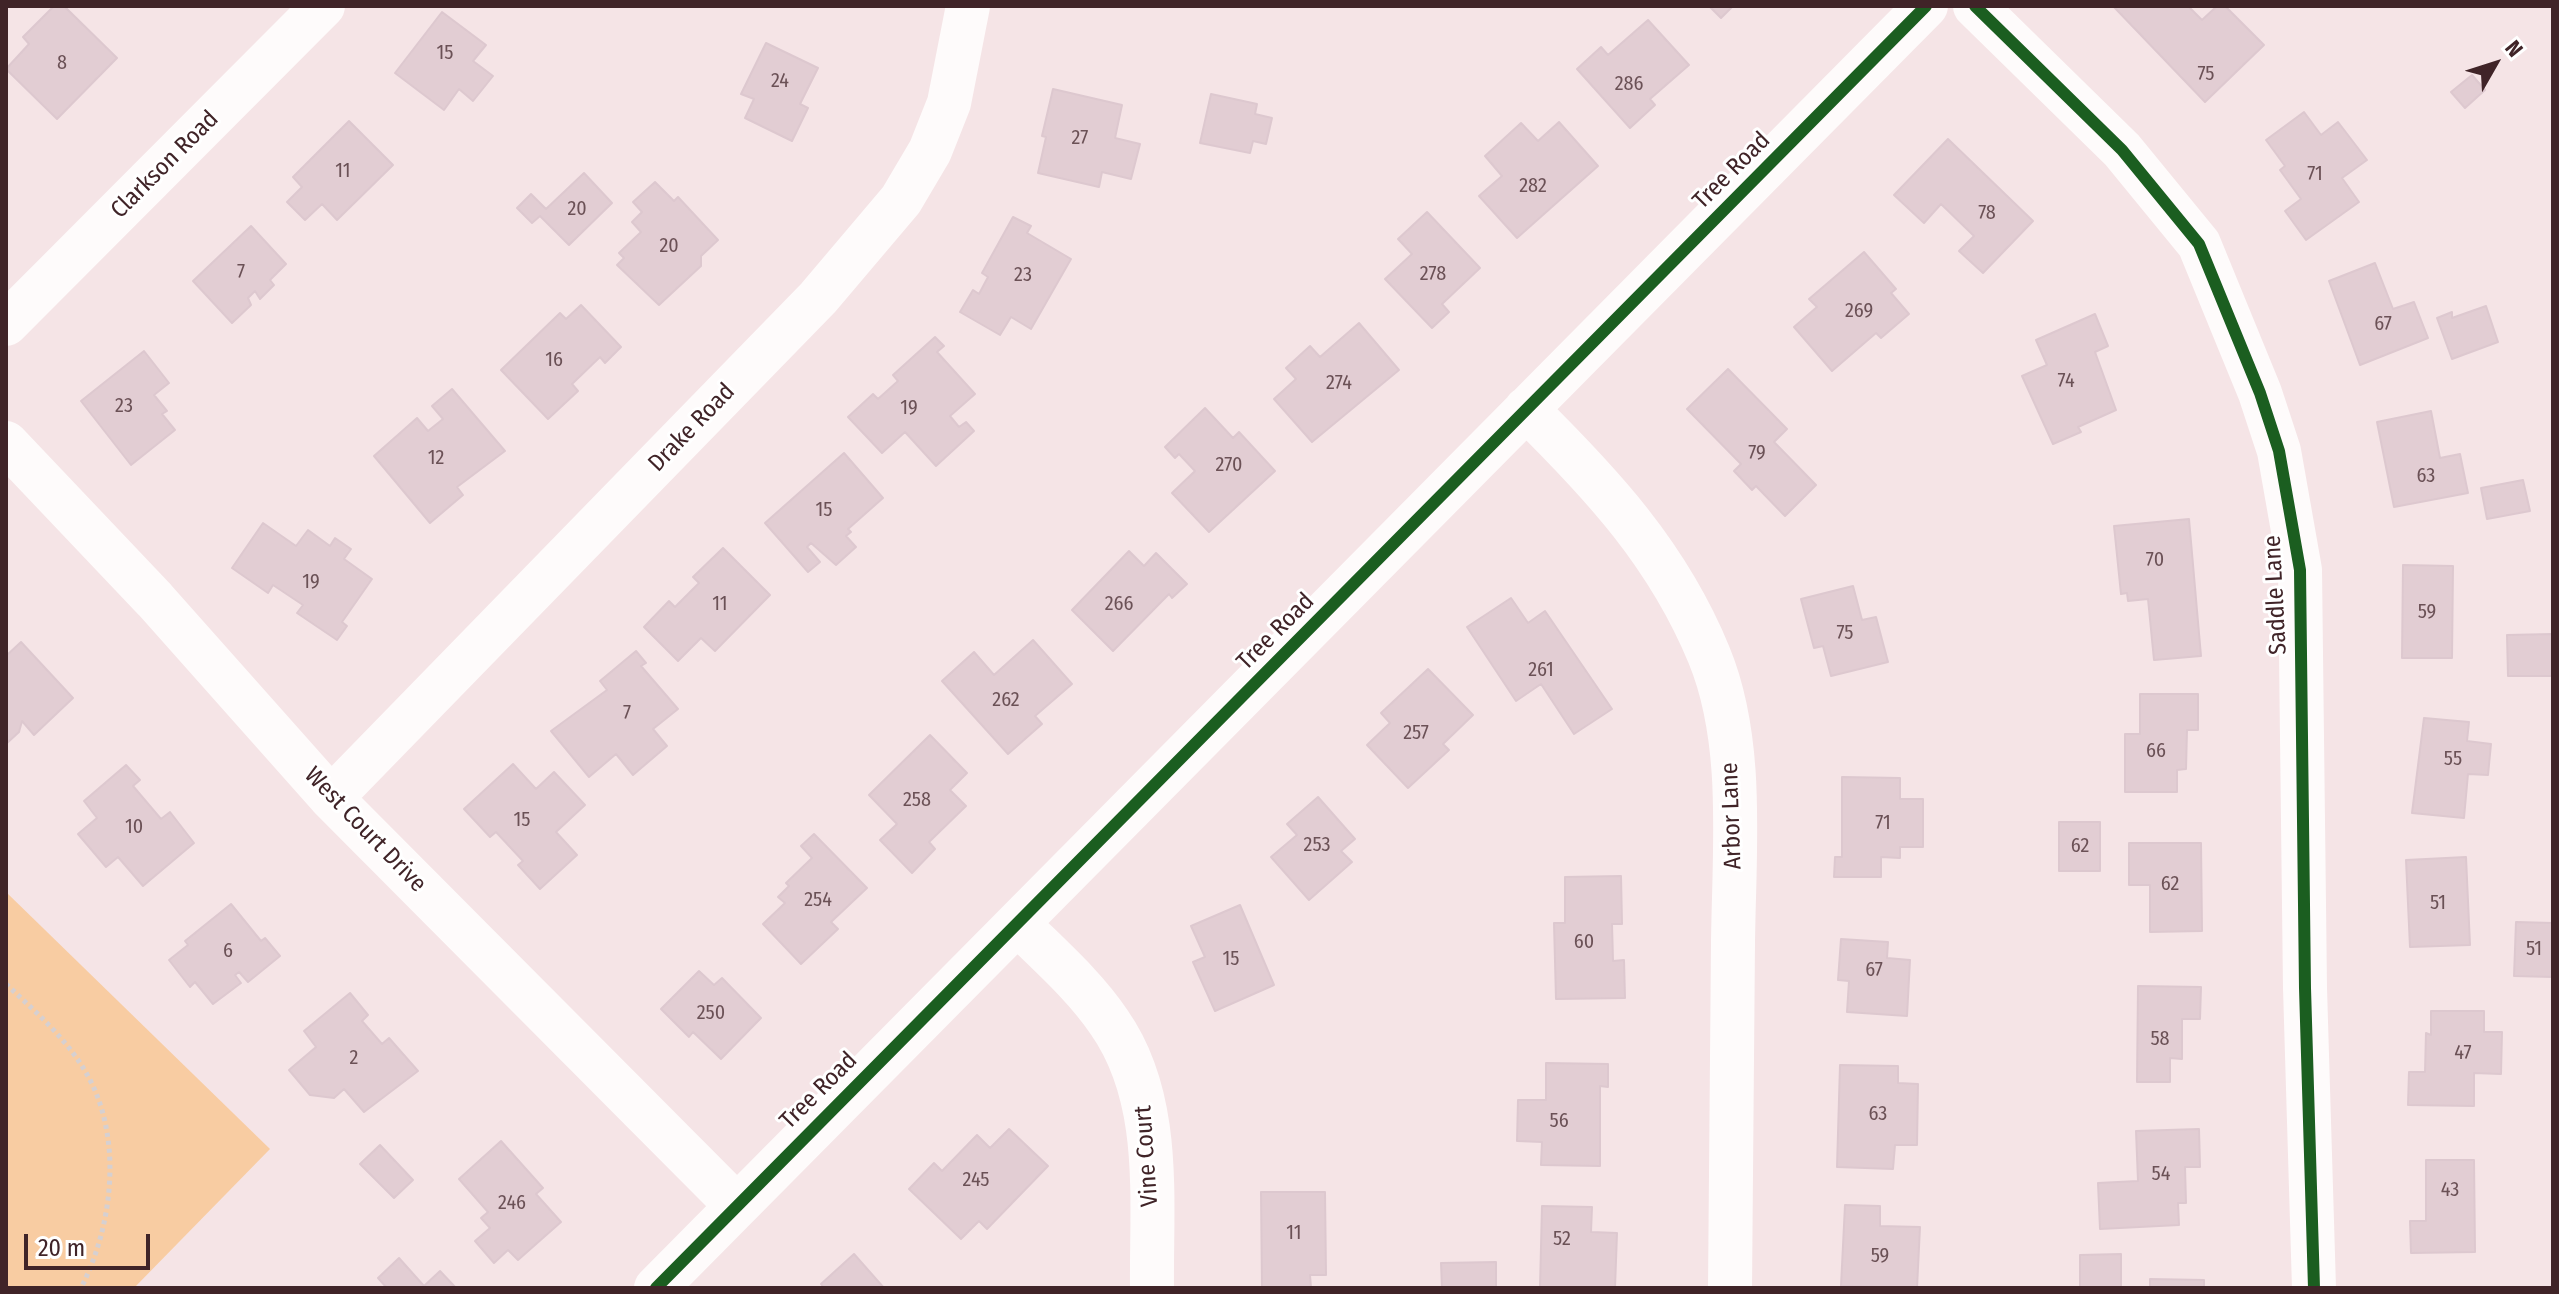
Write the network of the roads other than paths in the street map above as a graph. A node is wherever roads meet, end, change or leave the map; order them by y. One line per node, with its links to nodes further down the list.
1 (323, 6): 5 (street, Clarkson Road)
2 (968, 6): 8 (street, Drake Road)
3 (1926, 6): 6 (street, Tree Road)
4 (1975, 6): 14 (street, Saddle Lane)
5 (6, 324)
6 (1526, 409): 9 (street, Tree Road); 13 (street, Arbor Lane)
7 (6, 443): 8 (street, West Court Drive)
8 (331, 798): 10 (street, West Court Drive)
9 (1018, 924): 10 (street, Tree Road); 12 (street, Vine Court)
10 (736, 1205): 11 (street, Tree Road)
11 (656, 1288)
12 (1152, 1288)
13 (1730, 1288)
14 (2314, 1288)

